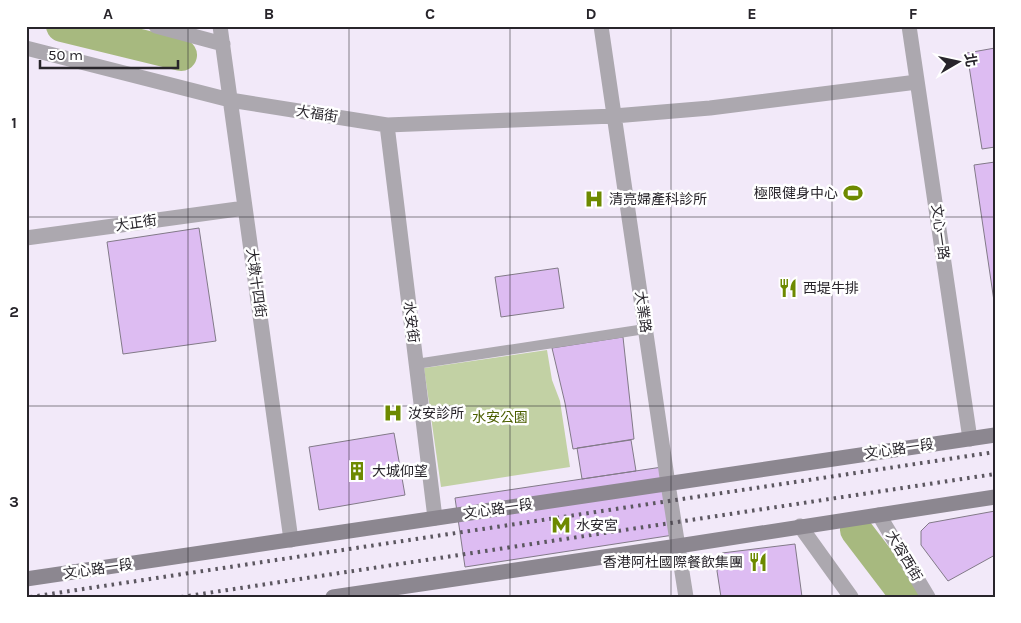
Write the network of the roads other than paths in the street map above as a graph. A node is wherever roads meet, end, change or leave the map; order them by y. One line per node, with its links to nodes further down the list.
1 (156, 26): 5 (street)
2 (220, 26): 5 (street, 大墩十四街)
3 (601, 26): 9 (street, 大業路)
4 (909, 26): 7 (street, 文心一路)
5 (223, 44): 8 (street, 大墩十四街)
6 (26, 48): 8 (street, 大福街)
7 (917, 82): 9 (street, 大福街); 16 (street, 文心一路)
8 (230, 100): 10 (street, 大福街); 11 (street, 大墩十四街)
9 (614, 116): 10 (street, 大福街); 13 (street, 大業路)
10 (387, 125): 14 (street, 水安街)
11 (246, 208): 12 (street, 大正街); 22 (street, 大墩十四街)
12 (26, 238)
13 (645, 329): 14 (lane); 17 (street, 大業路)
14 (416, 364): 20 (street, 水安街)
15 (995, 435): 16 (main road, 文心路一段)
16 (970, 439): 17 (main road, 文心路一段)
17 (668, 484): 20 (main road, 文心路一段); 23 (street, 大業路)
18 (995, 497): 19 (main road)
19 (879, 515): 21 (main road); 28 (street, 大容西街)
20 (435, 518): 22 (main road, 文心路一段)
21 (800, 526): 23 (main road); 27 (street)
22 (291, 540): 24 (main road, 文心路一段)
23 (678, 546): 25 (main road); 26 (street, 大業路)
24 (26, 579)
25 (333, 597)
26 (686, 597)
27 (851, 597)
28 (928, 597)

